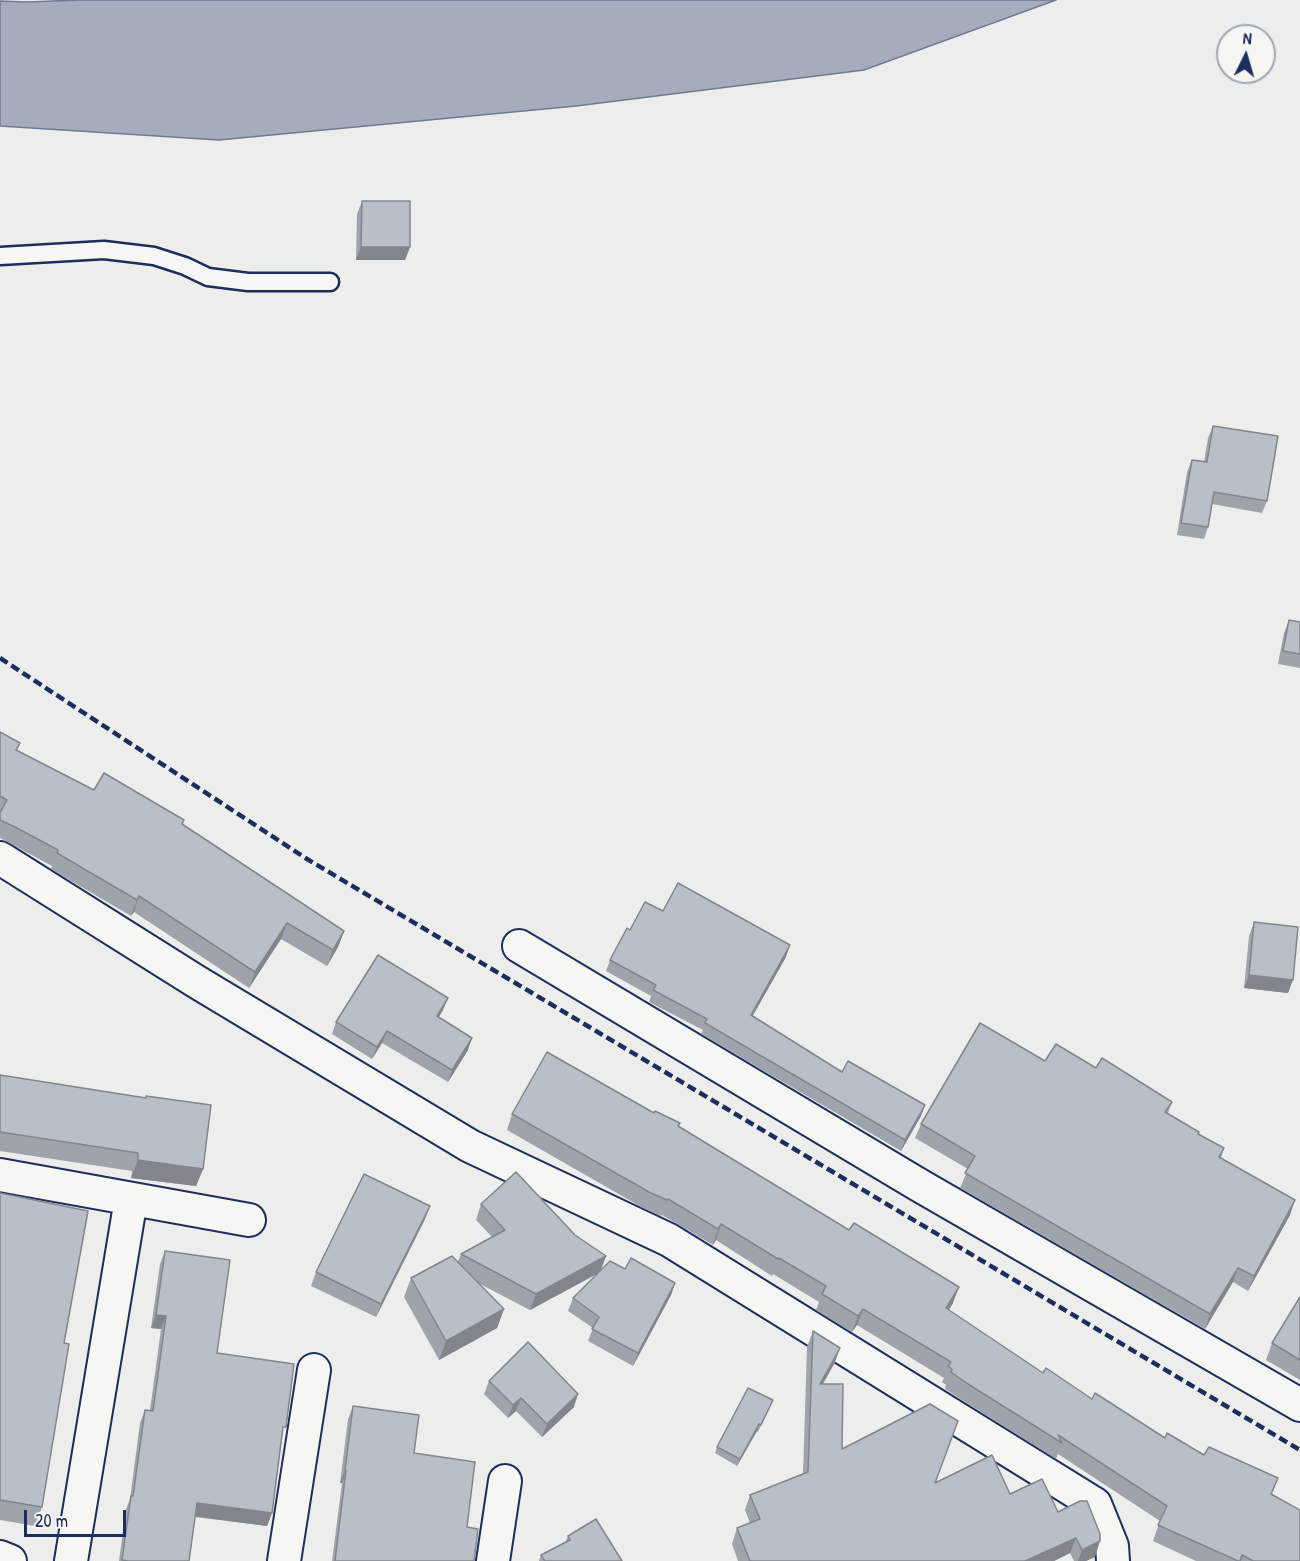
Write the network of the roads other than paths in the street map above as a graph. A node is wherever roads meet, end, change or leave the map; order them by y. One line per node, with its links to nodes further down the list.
1 (0, 256): 2 (lane)
2 (330, 282)
3 (0, 858): 16 (street)
4 (519, 946): 9 (street)
5 (0, 1175): 6 (street)
6 (130, 1198): 7 (street); 13 (street)
7 (249, 1220)
8 (314, 1370): 14 (street)
9 (1300, 1405)
10 (505, 1481): 15 (street)
11 (0, 1557): 12 (street)
12 (10, 1561)
13 (71, 1561)
14 (284, 1561)
15 (494, 1561)
16 (1113, 1561)

